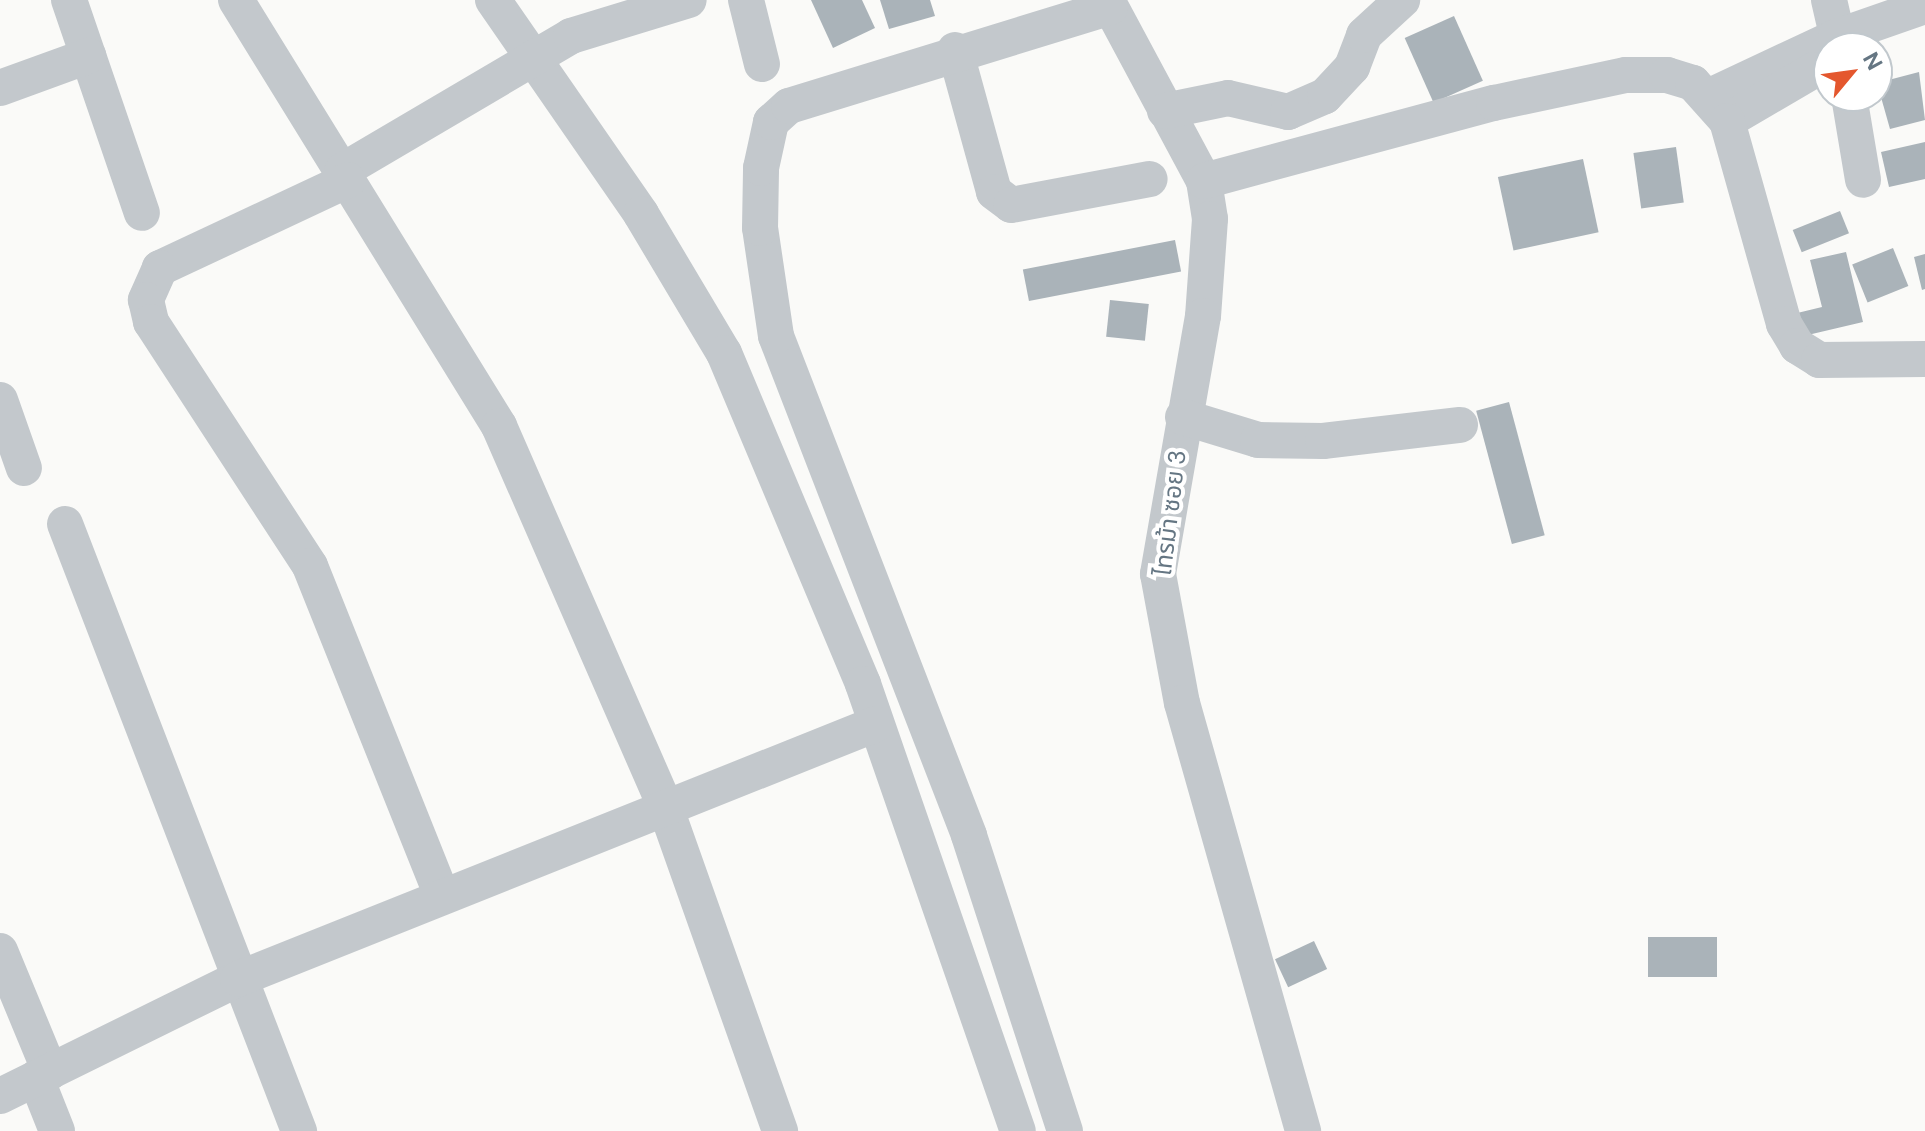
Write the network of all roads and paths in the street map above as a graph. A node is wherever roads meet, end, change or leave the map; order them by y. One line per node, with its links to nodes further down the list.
1 (69, 0): 13 (street)
2 (236, 0): 21 (street)
3 (493, 0): 14 (street)
4 (689, 0): 14 (street)
5 (746, 0): 16 (street)
6 (1402, 0): 19 (street)
7 (1829, 0): 10 (street)
8 (1108, 3): 12 (street); 19 (street, ไทรม้า ซอย 3)
9 (1925, 6): 11 (street)
10 (1840, 32)
11 (1871, 32)
12 (955, 50): 22 (street); 43 (street)
13 (88, 56): 17 (street); 25 (street)
14 (531, 59): 21 (street); 32 (street)
15 (1813, 61): 18 (street)
16 (762, 64)
17 (0, 88)
18 (1718, 109): 24 (street); 26 (street)
19 (1165, 111): 24 (street, ไทรม้า ซอย 3)
20 (1852, 112): 23 (street)
21 (345, 175): 33 (street); 34 (street)
22 (1150, 179)
23 (1863, 180)
24 (1204, 181): 28 (street, ไทรม้า ซอย 3)
25 (142, 213)
26 (1925, 359)
27 (0, 400): 30 (street)
28 (1183, 417): 29 (street); 44 (street, ไทรม้า ซอย 3)
29 (1460, 425)
30 (24, 468)
31 (65, 524): 36 (street)
32 (876, 724): 33 (street); 42 (street)
33 (666, 809): 34 (street); 41 (street)
34 (442, 896): 36 (street)
35 (0, 951): 37 (street)
36 (238, 979): 37 (street); 40 (street)
37 (43, 1075): 38 (street); 39 (street)
38 (0, 1096)
39 (57, 1131)
40 (299, 1131)
41 (780, 1131)
42 (1018, 1131)
43 (1065, 1131)
44 (1303, 1131)

